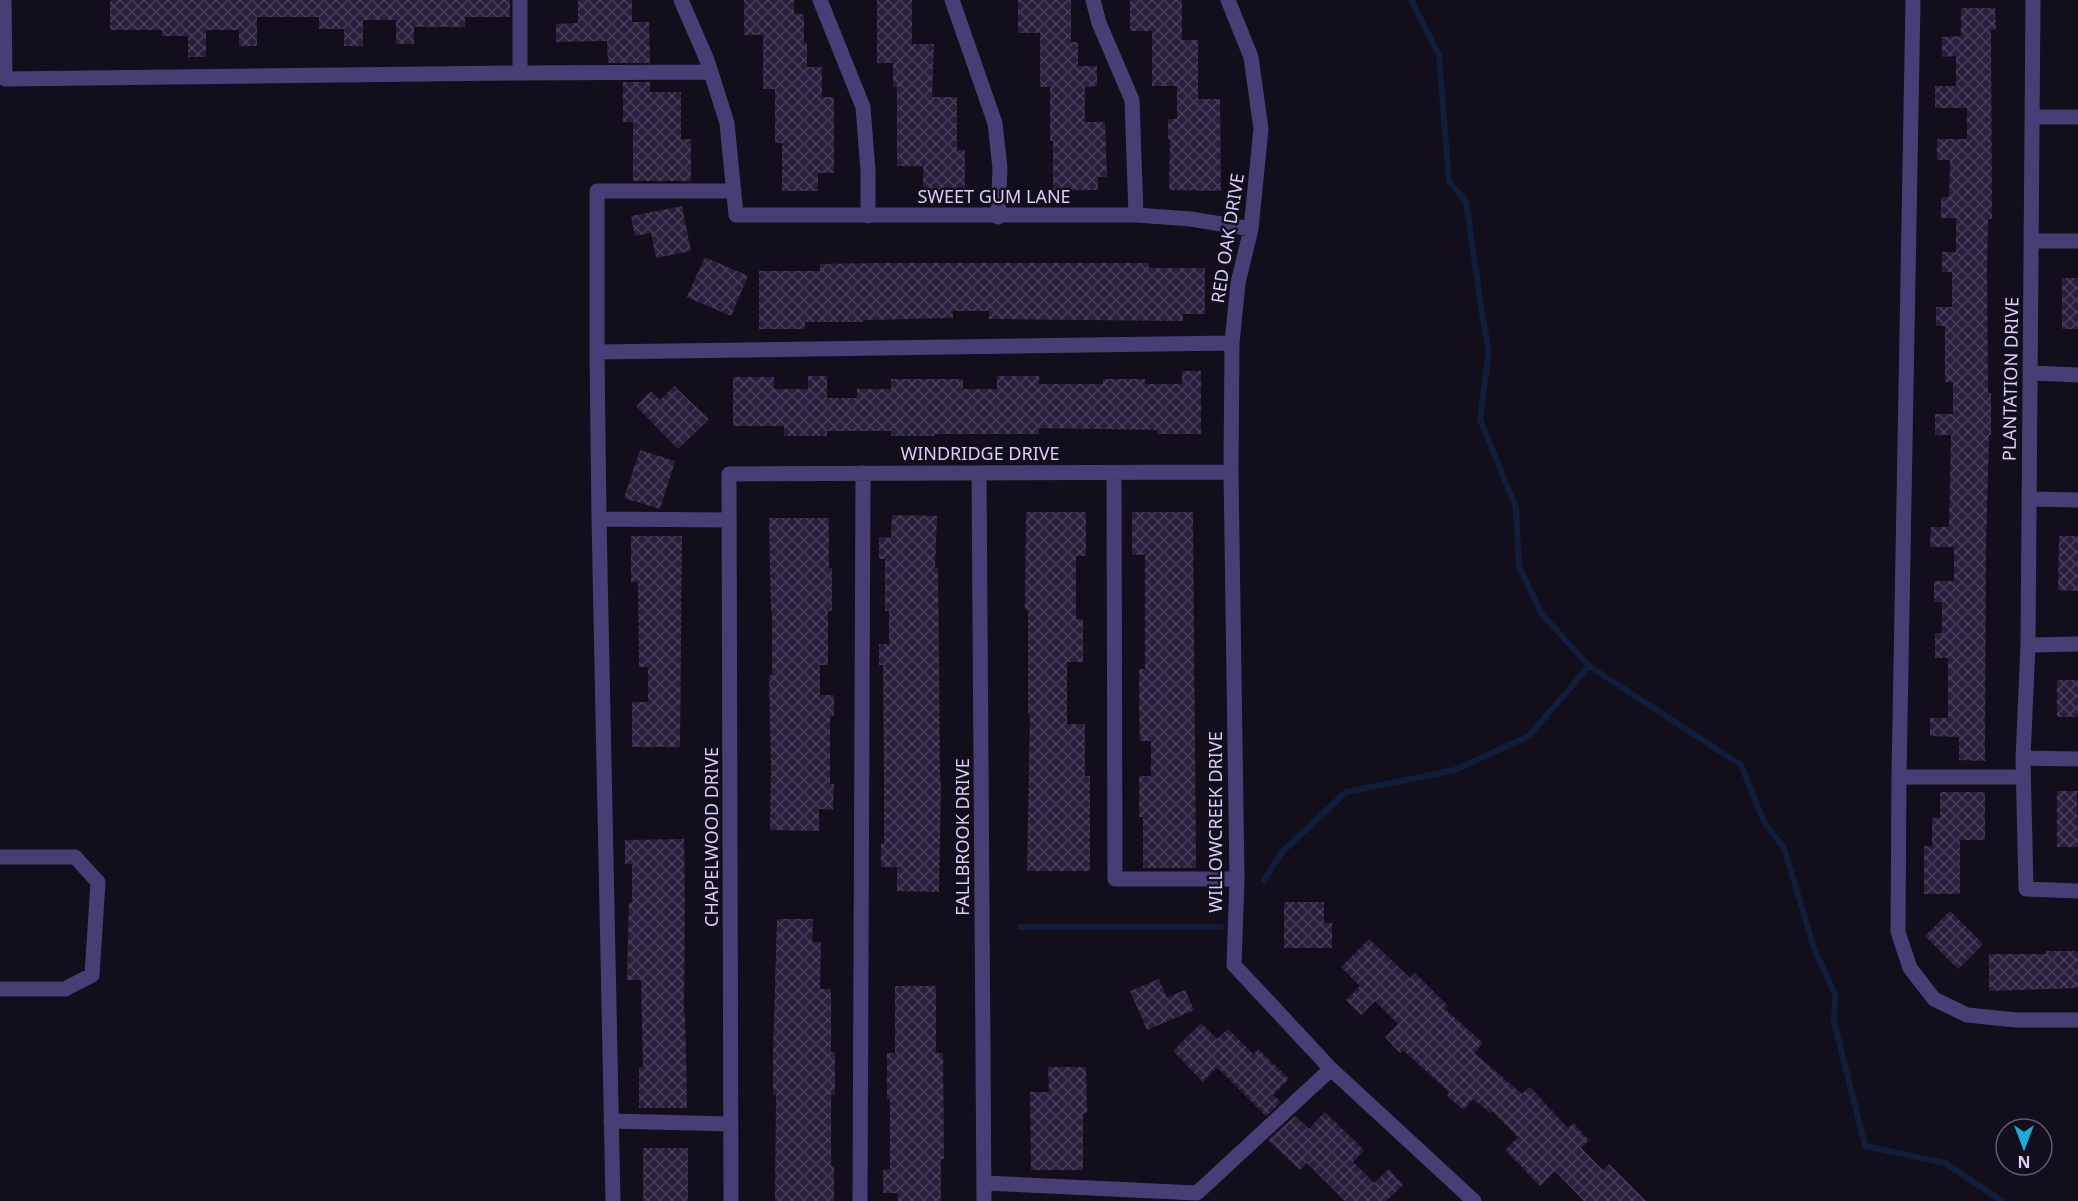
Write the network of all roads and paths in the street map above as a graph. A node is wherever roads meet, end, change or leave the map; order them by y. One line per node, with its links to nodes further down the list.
1 (4, 0): 11 (street)
2 (520, 0): 11 (street)
3 (681, 0): 10 (street)
4 (820, 0): 16 (street)
5 (952, 0): 17 (street)
6 (1093, 0): 15 (street)
7 (1228, 0): 18 (street, RED OAK DRIVE)
8 (1913, 0): 38 (street)
9 (2033, 0): 12 (street, PLANTATION DRIVE)
10 (711, 72): 11 (street); 14 (street)
11 (520, 73)
12 (2033, 117): 13 (street); 19 (street, PLANTATION DRIVE)
13 (2078, 117)
14 (734, 191): 16 (street, SWEET GUM LANE); 22 (street)
15 (1136, 215): 17 (street, SWEET GUM LANE); 18 (street, SWEET GUM LANE)
16 (868, 216): 17 (street, SWEET GUM LANE)
17 (998, 217)
18 (1251, 230): 21 (street, RED OAK DRIVE)
19 (2031, 241): 20 (street); 23 (street, PLANTATION DRIVE)
20 (2078, 241)
21 (1232, 343): 22 (street); 26 (street, WILLOWCREEK DRIVE)
22 (597, 352): 32 (street)
23 (2030, 373): 24 (street); 30 (street, PLANTATION DRIVE)
24 (2078, 375)
25 (1114, 472): 26 (street, WINDRIDGE DRIVE); 28 (street, WINDRIDGE DRIVE); 41 (street)
26 (1231, 472): 41 (street, WILLOWCREEK DRIVE)
27 (863, 473): 28 (street, WINDRIDGE DRIVE); 29 (street, WINDRIDGE DRIVE); 51 (street)
28 (979, 473): 48 (street, FALLBROOK DRIVE)
29 (729, 474): 33 (street, CHAPELWOOD DRIVE)
30 (2029, 499): 31 (street); 34 (street, PLANTATION DRIVE)
31 (2078, 500)
32 (599, 519): 33 (street); 46 (street)
33 (729, 520): 47 (street, CHAPELWOOD DRIVE)
34 (2028, 645): 35 (street); 36 (street, PLANTATION DRIVE)
35 (2078, 645)
36 (2023, 758): 37 (street); 39 (street, PLANTATION DRIVE)
37 (2078, 759)
38 (1899, 777): 39 (street); 44 (street)
39 (2023, 777): 42 (street, PLANTATION DRIVE)
40 (0, 857): 43 (street)
41 (1237, 879): 45 (street, WILLOWCREEK DRIVE)
42 (2078, 891)
43 (0, 989)
44 (2078, 1020)
45 (1331, 1069): 48 (street); 53 (street, WILLOWCREEK DRIVE)
46 (611, 1121): 47 (street); 49 (street)
47 (731, 1124): 50 (street, CHAPELWOOD DRIVE)
48 (984, 1183): 52 (street, FALLBROOK DRIVE)
49 (613, 1201)
50 (731, 1201)
51 (860, 1201)
52 (984, 1201)
53 (1474, 1201)

